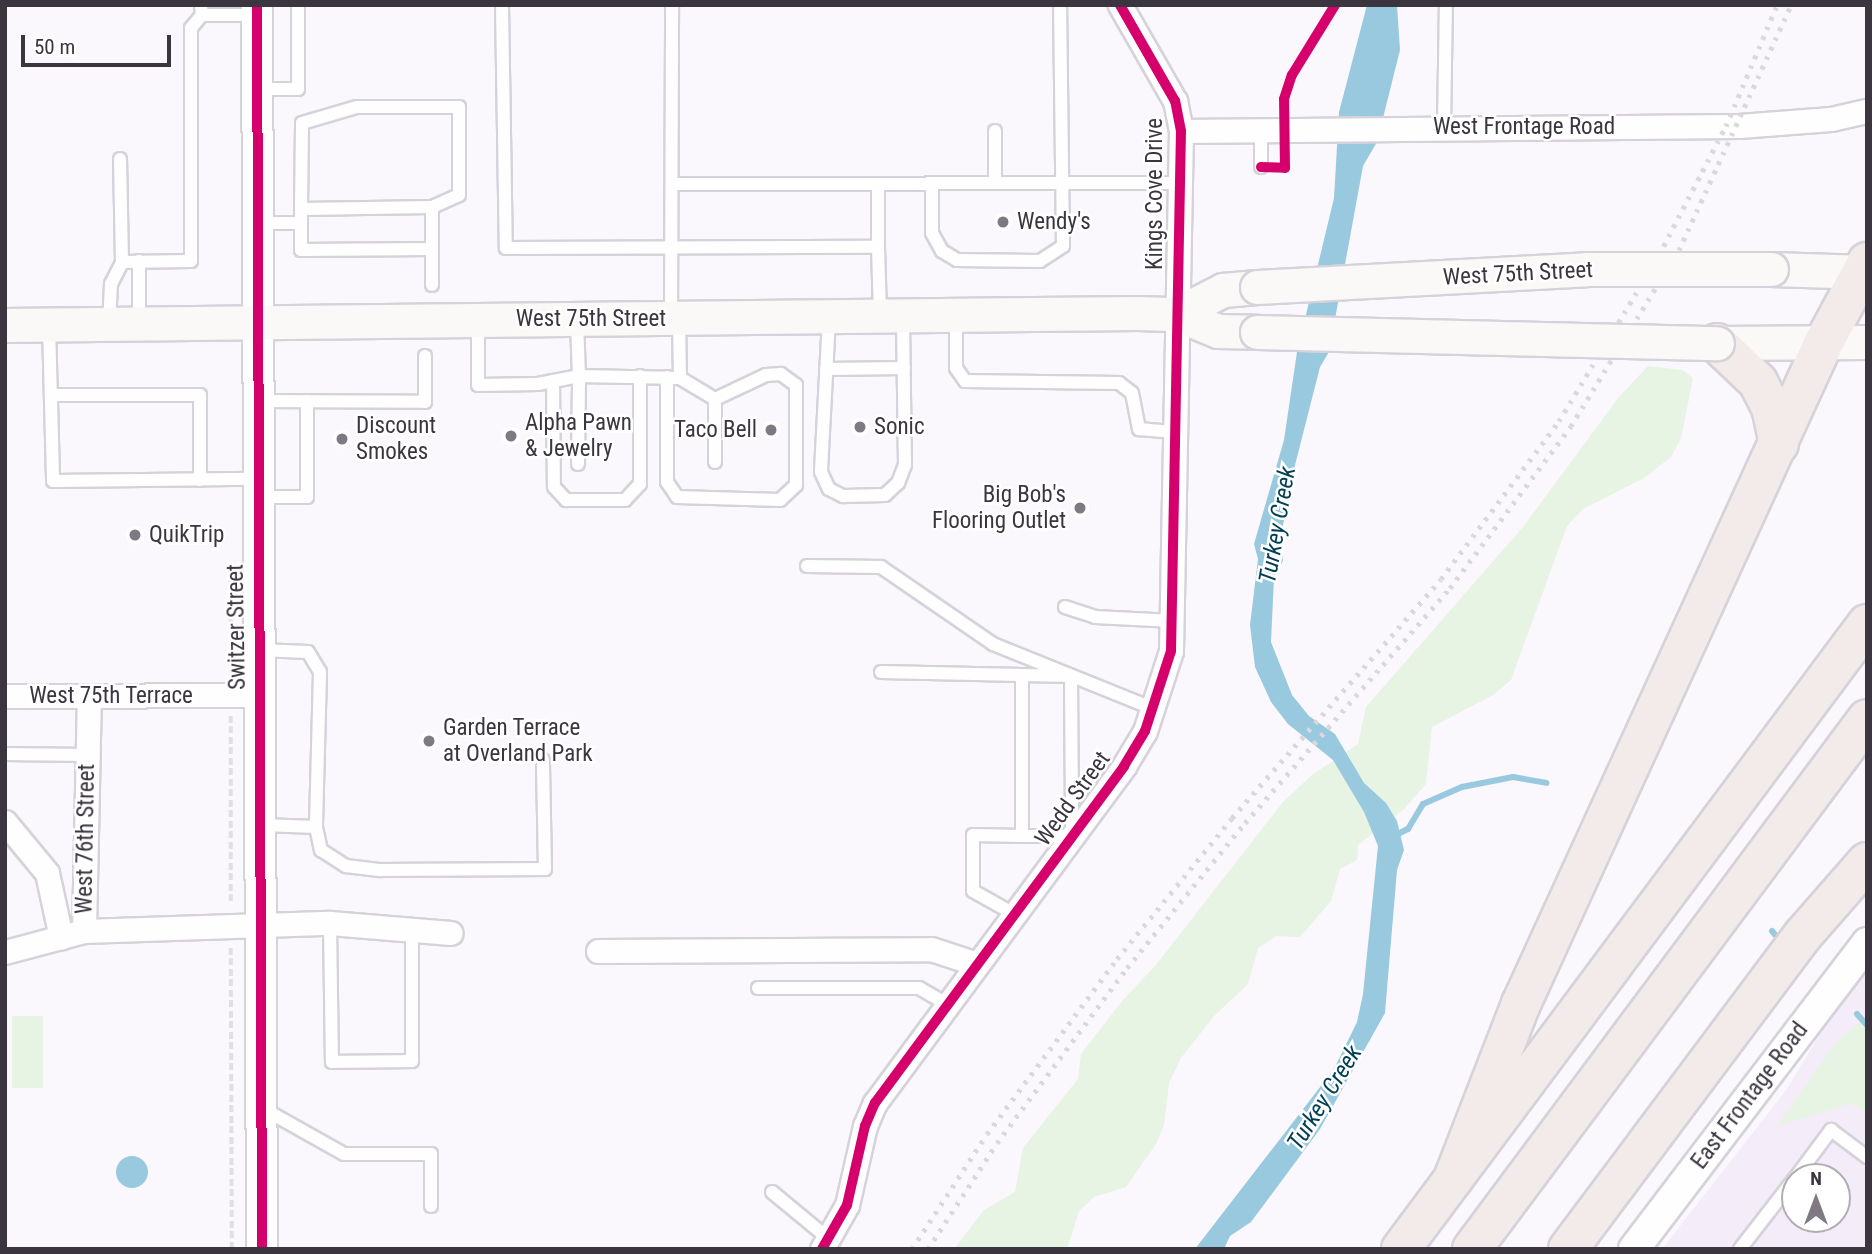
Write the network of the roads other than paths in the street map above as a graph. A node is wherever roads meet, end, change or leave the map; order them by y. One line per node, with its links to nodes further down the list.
1 (298, 5): 9 (lane)
2 (502, 5): 28 (lane)
3 (672, 5): 20 (lane)
4 (1060, 5): 18 (lane)
5 (1120, 5): 14 (street, Kings Cove Drive)
6 (1446, 5): 11 (lane)
7 (201, 10): 8 (lane); 30 (lane)
8 (257, 10): 9 (street, Switzer Street)
9 (257, 89): 25 (street, Switzer Street)
10 (1867, 111): 11 (street, West Frontage Road)
11 (1444, 127): 12 (street, West Frontage Road)
12 (1261, 129): 14 (street, West Frontage Road); 16 (lane)
13 (995, 131): 17 (lane)
14 (1181, 131): 19 (street, Kings Cove Drive)
15 (120, 159): 31 (lane)
16 (1261, 167)
17 (995, 183): 18 (lane); 22 (lane)
18 (1062, 183): 19 (lane); 22 (lane)
19 (1179, 183): 34 (street, Kings Cove Drive)
20 (672, 184): 21 (lane); 28 (lane)
21 (878, 184): 22 (lane); 27 (lane)
22 (932, 184)
23 (432, 207): 24 (lane); 24 (lane); 29 (lane)
24 (301, 209): 26 (lane)
25 (256, 223): 26 (lane); 41 (street, Switzer Street)
26 (301, 223): 29 (lane)
27 (878, 247): 28 (lane); 37 (lane)
28 (671, 248): 38 (lane)
29 (432, 249): 33 (lane)
30 (139, 261): 31 (lane); 43 (lane)
31 (122, 262): 43 (lane)
32 (1865, 269): 34 (main road, West 75th Street, bridge); 45 (highway)
33 (432, 285)
34 (1176, 314): 35 (main road, West 75th Street); 47 (main road, West 75th Street, bridge); 60 (street, Wedd Street)
35 (956, 316): 37 (main road, West 75th Street); 60 (lane)
36 (829, 317): 37 (main road, West 75th Street); 38 (main road, West 75th Street); 50 (lane)
37 (892, 317): 49 (lane)
38 (675, 318): 39 (main road, West 75th Street); 54 (lane)
39 (578, 319): 40 (main road, West 75th Street); 51 (lane)
40 (478, 320): 41 (main road, West 75th Street); 55 (lane)
41 (256, 322): 43 (main road, West 75th Street); 58 (street, Switzer Street)
42 (49, 324): 43 (main road, West 75th Street); 44 (main road, West 75th Street); 56 (lane)
43 (124, 324)
44 (5, 325)
45 (1824, 342): 46 (main road, West 75th Street); 47 (main road, West 75th Street); 61 (highway)
46 (1867, 342)
47 (1717, 343): 61 (highway)
48 (425, 356): 59 (lane)
49 (904, 368): 50 (lane); 50 (lane)
50 (826, 369)
51 (579, 376): 52 (lane); 55 (lane); 63 (lane)
52 (640, 376): 53 (lane); 55 (lane)
53 (667, 377): 54 (lane); 57 (lane)
54 (681, 378): 57 (lane)
55 (553, 381)
56 (51, 396): 64 (lane); 64 (lane)
57 (715, 399): 62 (lane)
58 (256, 401): 59 (lane); 65 (street, Switzer Street)
59 (307, 401): 65 (lane)
60 (1175, 432): 68 (street, Wedd Street)
61 (1779, 444): 104 (highway)
62 (715, 462)
63 (578, 464)
64 (200, 480): 65 (lane)
65 (257, 488): 70 (street, Switzer Street)
66 (807, 566): 73 (lane)
67 (1065, 607): 68 (lane)
68 (1174, 621): 77 (street, Wedd Street)
69 (1867, 624): 104 (highway)
70 (259, 650): 74 (street, Switzer Street); 84 (lane)
71 (881, 672): 72 (lane)
72 (1022, 675): 73 (lane); 85 (lane)
73 (1071, 676): 77 (lane); 86 (lane)
74 (259, 695): 76 (street, West 75th Terrace); 83 (street, Switzer Street)
75 (5, 696): 76 (street, West 75th Terrace)
76 (89, 697): 80 (street, West 76th Street)
77 (1154, 709): 86 (street, Wedd Street)
78 (1867, 719): 111 (highway)
79 (5, 754): 80 (lane)
80 (88, 755): 91 (street, West 76th Street)
81 (543, 760): 84 (lane)
82 (5, 822): 94 (street)
83 (260, 825): 84 (lane); 90 (street, Switzer Street)
84 (316, 827)
85 (1022, 836): 86 (lane); 88 (lane)
86 (1072, 836): 88 (street, Wedd Street)
87 (1867, 862): 112 (highway)
88 (1014, 915): 98 (street, Wedd Street)
89 (331, 923): 90 (street, West 76th Street); 92 (street, West 76th Street); 92 (lane)
90 (260, 926): 91 (street, West 76th Street); 101 (street, Switzer Street)
91 (84, 931): 94 (street)
92 (412, 931): 93 (street, West 76th Street)
93 (451, 933)
94 (61, 937): 97 (street)
95 (1867, 943): 113 (street, East Frontage Road)
96 (598, 951): 98 (street)
97 (5, 952)
98 (977, 964): 100 (street, Wedd Street)
99 (758, 988): 100 (lane)
100 (948, 1004): 108 (street, Wedd Street)
101 (261, 1108): 107 (lane); 109 (street, Switzer Street)
102 (1867, 1157): 103 (lane)
103 (1806, 1163)
104 (1453, 1179): 110 (highway)
105 (772, 1192): 108 (lane)
106 (1781, 1195): 114 (lane)
107 (431, 1206)
108 (825, 1244)
109 (262, 1249)
110 (1401, 1249)
111 (1472, 1249)
112 (1568, 1249)
113 (1634, 1249)
114 (1740, 1249)

